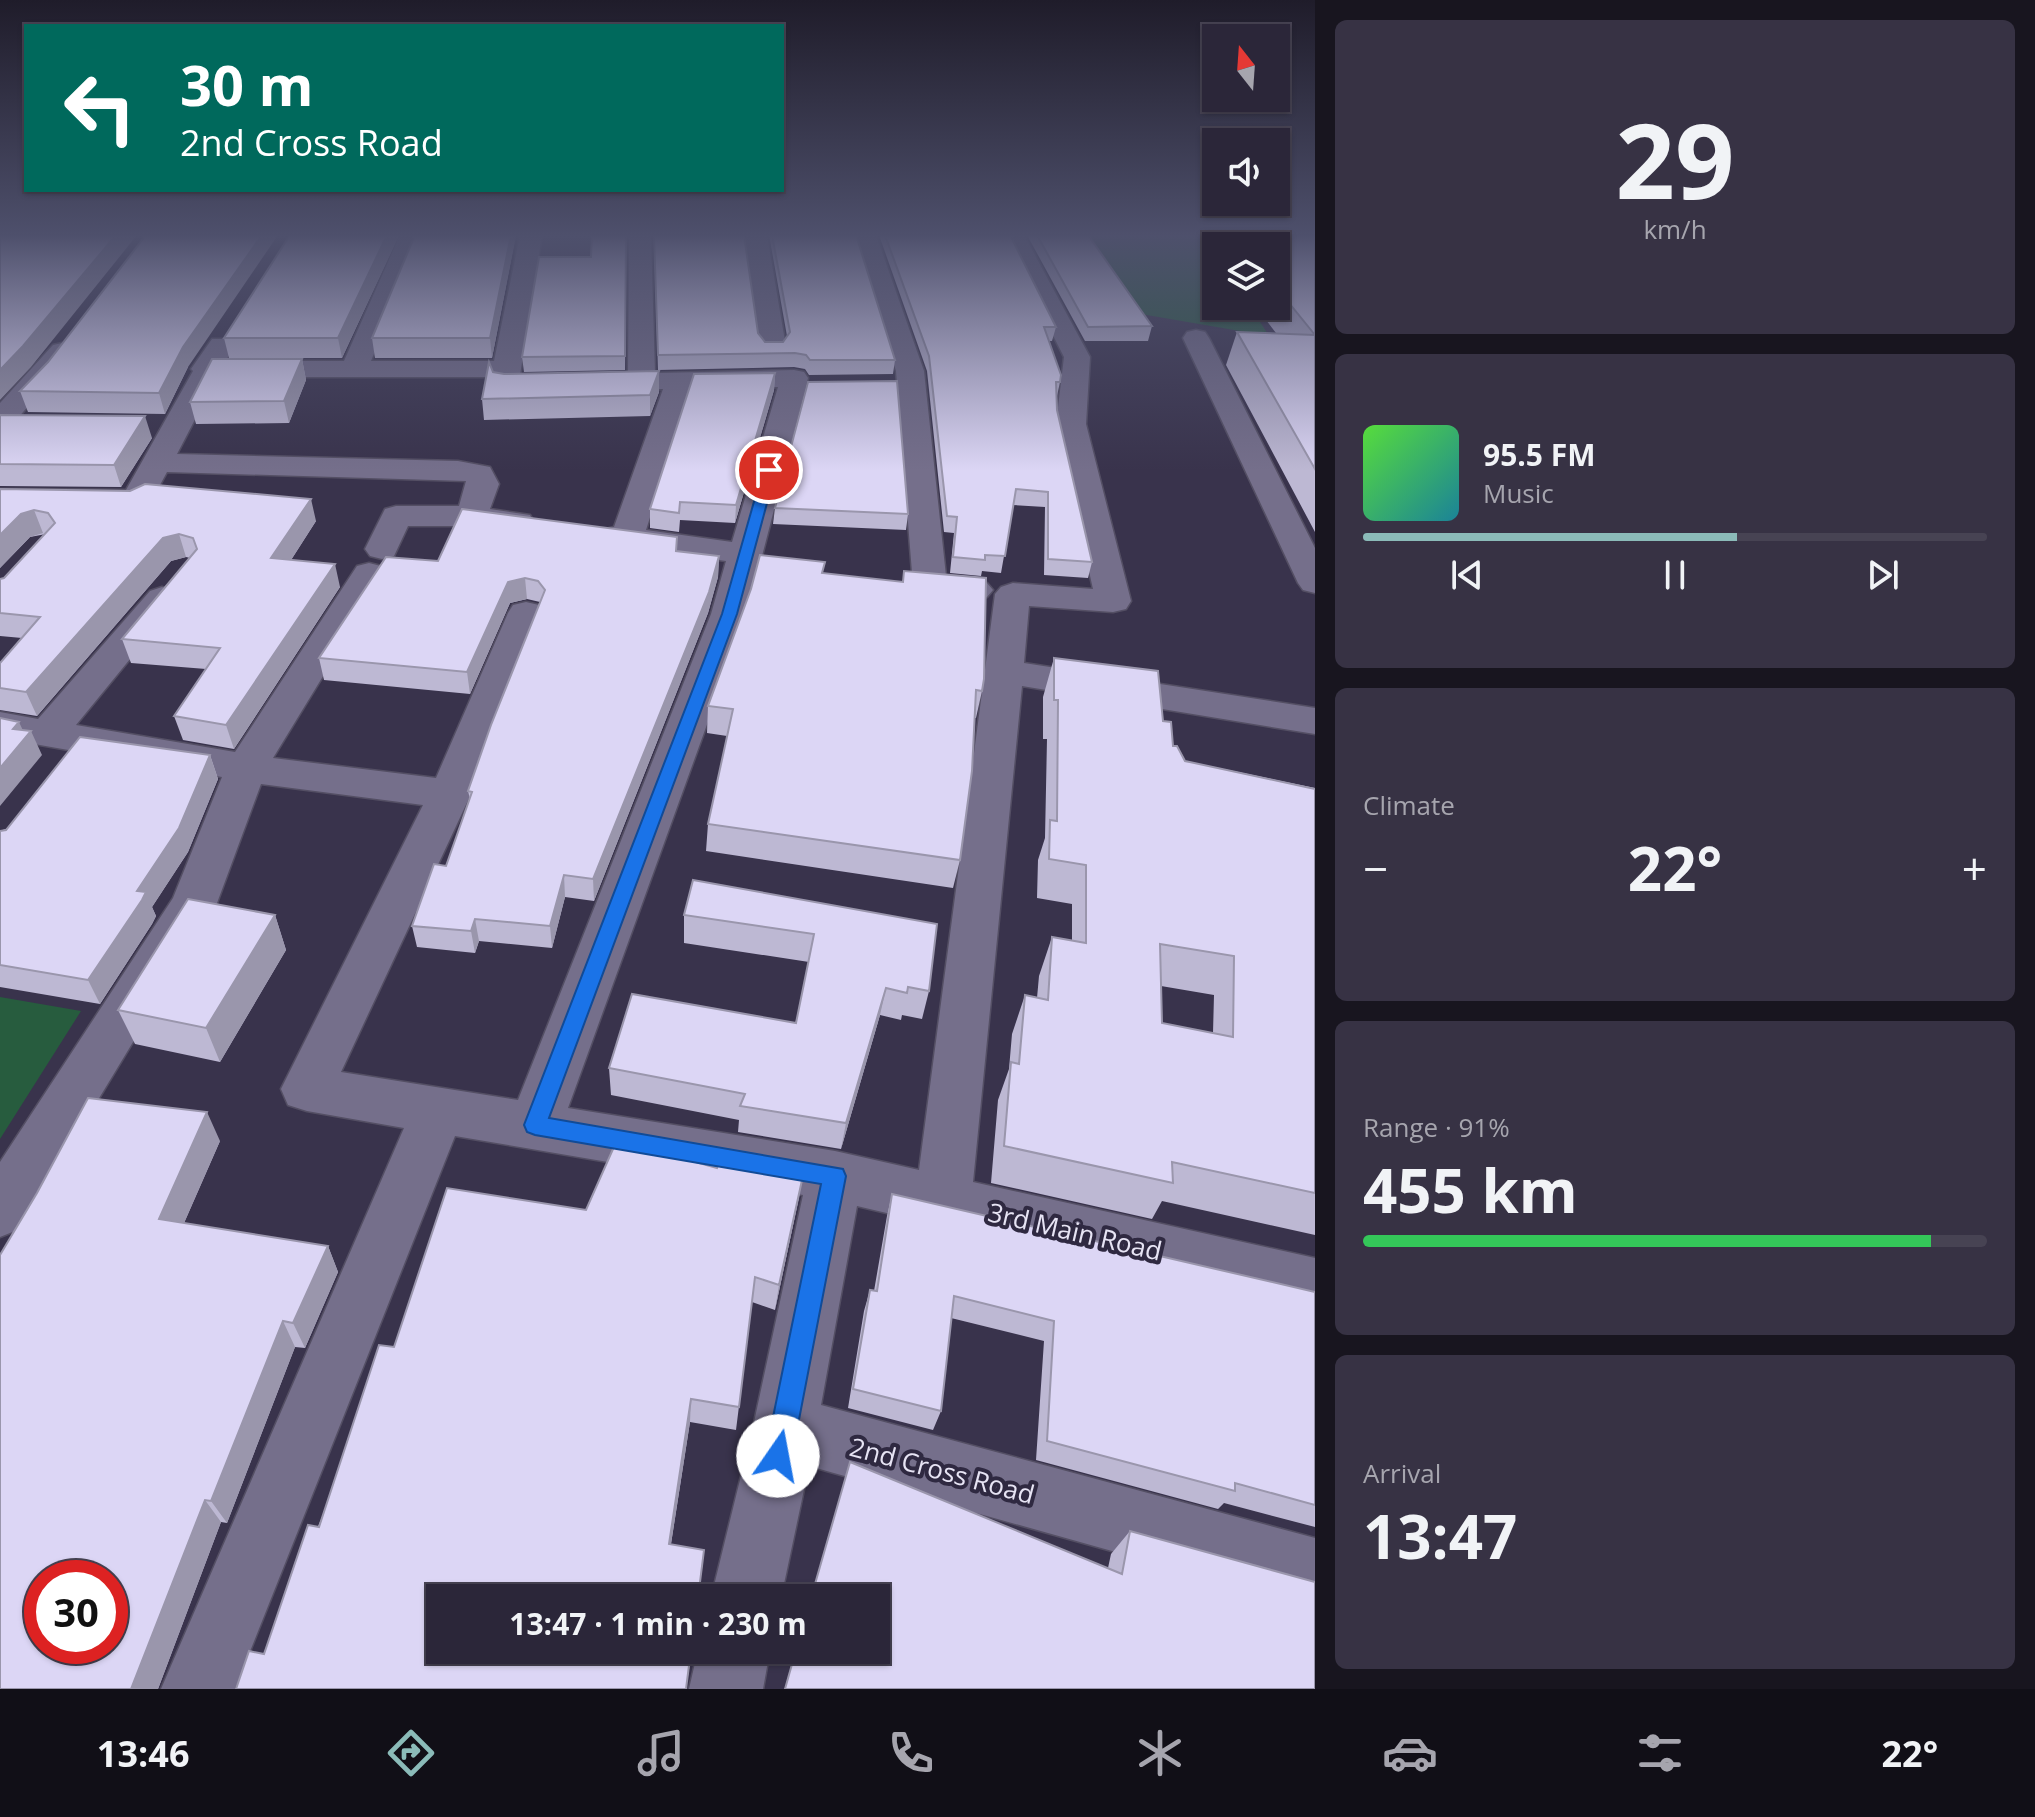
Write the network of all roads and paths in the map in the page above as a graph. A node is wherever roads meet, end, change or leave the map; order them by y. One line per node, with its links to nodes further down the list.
1 (377, 314): 12 (street)
2 (516, 314): 13 (street)
3 (641, 314): 15 (street)
4 (768, 314): 10 (street)
5 (891, 314): 27 (street)
6 (1054, 314): 27 (street)
7 (79, 328): 18 (street)
8 (231, 329): 11 (street)
9 (1196, 338): 26 (street)
10 (773, 347)
11 (205, 369): 12 (street); 20 (street)
12 (354, 369): 13 (street)
13 (506, 369): 15 (street)
14 (680, 380): 15 (street); 16 (street); 23 (street)
15 (642, 381)
16 (792, 386): 17 (street); 24 (street)
17 (822, 386)
18 (0, 422): 19 (street)
19 (30, 424)
20 (159, 463): 21 (street); 22 (street)
21 (0, 499)
22 (471, 516): 23 (street); 33 (street)
23 (627, 537): 24 (street)
24 (746, 554): 36 (street)
25 (185, 570): 32 (street)
26 (1315, 583)
27 (1013, 594): 29 (street)
28 (526, 613): 34 (street)
29 (1003, 671): 30 (street); 38 (street)
30 (1315, 721)
31 (0, 725): 32 (street)
32 (62, 749): 33 (street)
33 (246, 768): 34 (street); 39 (street)
34 (450, 794): 35 (street)
35 (438, 1111): 36 (street); 45 (street)
36 (535, 1125): 37 (street)
37 (835, 1176): 38 (street, 3rd Main Road); 41 (street)
38 (943, 1202): 40 (street, 3rd Main Road)
39 (0, 1211)
40 (1315, 1286)
41 (785, 1427): 42 (street, 2nd Cross Road); 43 (street)
42 (1315, 1573)
43 (749, 1584)
44 (731, 1664): 46 (street)
45 (198, 1689)
46 (726, 1689)

